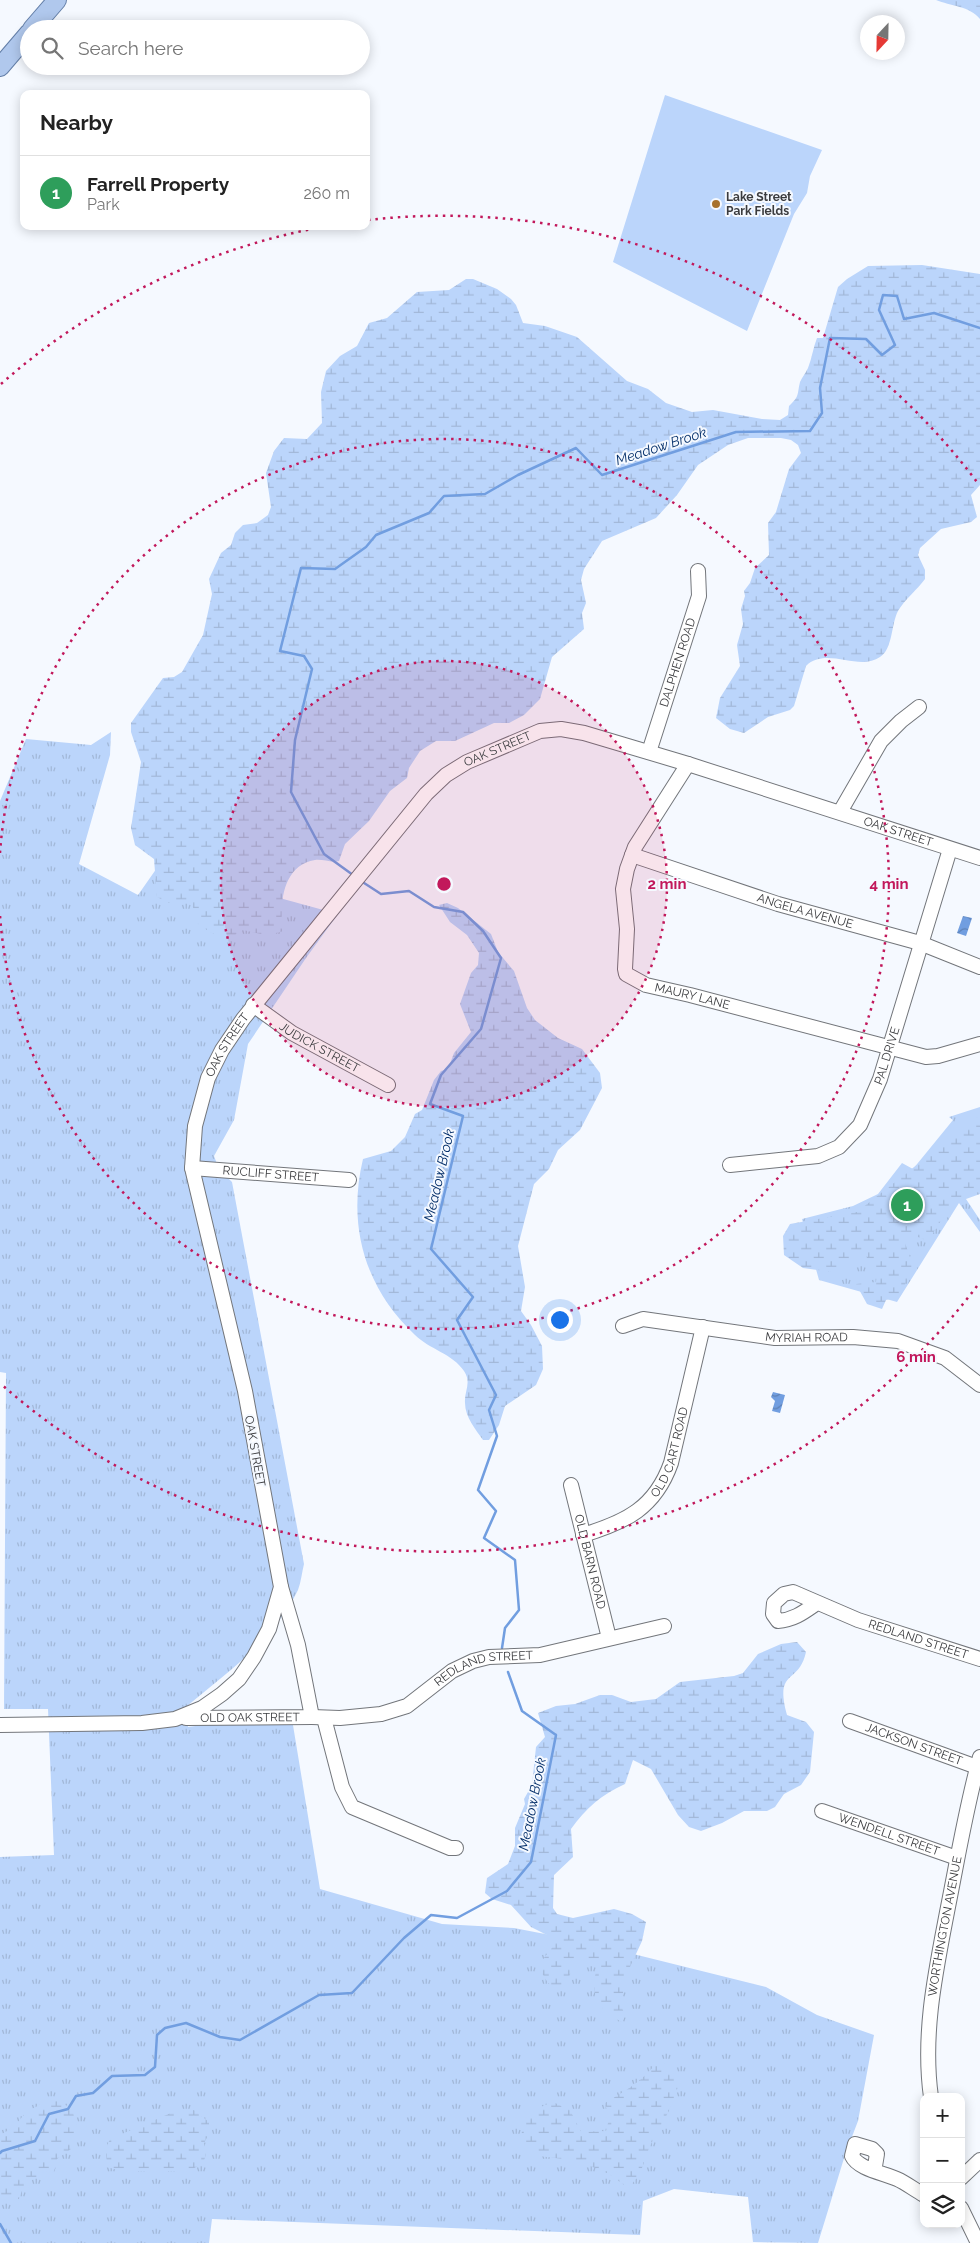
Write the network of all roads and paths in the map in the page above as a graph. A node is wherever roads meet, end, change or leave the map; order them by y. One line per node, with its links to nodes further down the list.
1 (57, 0): 2 (main road)
2 (40, 20)
3 (20, 44): 4 (main road)
4 (0, 67)
5 (698, 571): 7 (street, DALPHEN ROAD)
6 (919, 707): 9 (street)
7 (649, 752): 8 (street, OAK STREET); 15 (street, OAK STREET)
8 (688, 764): 9 (street, OAK STREET); 11 (street, MAURY LANE)
9 (840, 812): 10 (street, OAK STREET)
10 (950, 849): 12 (street, OAK STREET); 13 (street, PAL DRIVE)
11 (632, 855): 13 (street, ANGELA AVENUE); 17 (street, MAURY LANE)
12 (980, 858)
13 (920, 943): 14 (street, ANGELA AVENUE); 17 (street, PAL DRIVE)
14 (980, 967)
15 (253, 1005): 18 (street, JUDICK STREET); 20 (street, OAK STREET)
16 (980, 1044): 17 (street, MAURY LANE)
17 (888, 1048): 19 (street, PAL DRIVE)
18 (388, 1085)
19 (730, 1165)
20 (192, 1168): 21 (street, RUCLIFF STREET); 27 (street, OAK STREET)
21 (349, 1180)
22 (623, 1326): 23 (street, MYRIAH ROAD)
23 (703, 1328): 24 (street, MYRIAH ROAD); 26 (street, OLD CART ROAD)
24 (980, 1385)
25 (571, 1485): 26 (street, OLD BARN ROAD)
26 (583, 1535): 30 (street, OLD BARN ROAD)
27 (280, 1587): 32 (street, OLD OAK STREET); 33 (street, OAK STREET)
28 (817, 1603): 31 (street, REDLAND STREET)
29 (664, 1626): 30 (street, REDLAND STREET)
30 (609, 1638): 32 (street, REDLAND STREET)
31 (980, 1659)
32 (318, 1718): 33 (street, OLD OAK STREET); 38 (street)
33 (175, 1719): 35 (street, OAK STREET)
34 (850, 1722): 36 (street, JACKSON STREET)
35 (0, 1725)
36 (979, 1762): 39 (street, WORTHINGTON AVENUE)
37 (822, 1811): 39 (street, WENDELL STREET)
38 (456, 1848)
39 (957, 1858): 40 (street, WORTHINGTON AVENUE)
40 (931, 2093)
41 (980, 2160): 43 (street)
42 (870, 2168): 44 (street)
43 (965, 2174)
44 (920, 2193)
45 (965, 2219): 46 (street)
46 (978, 2243)

